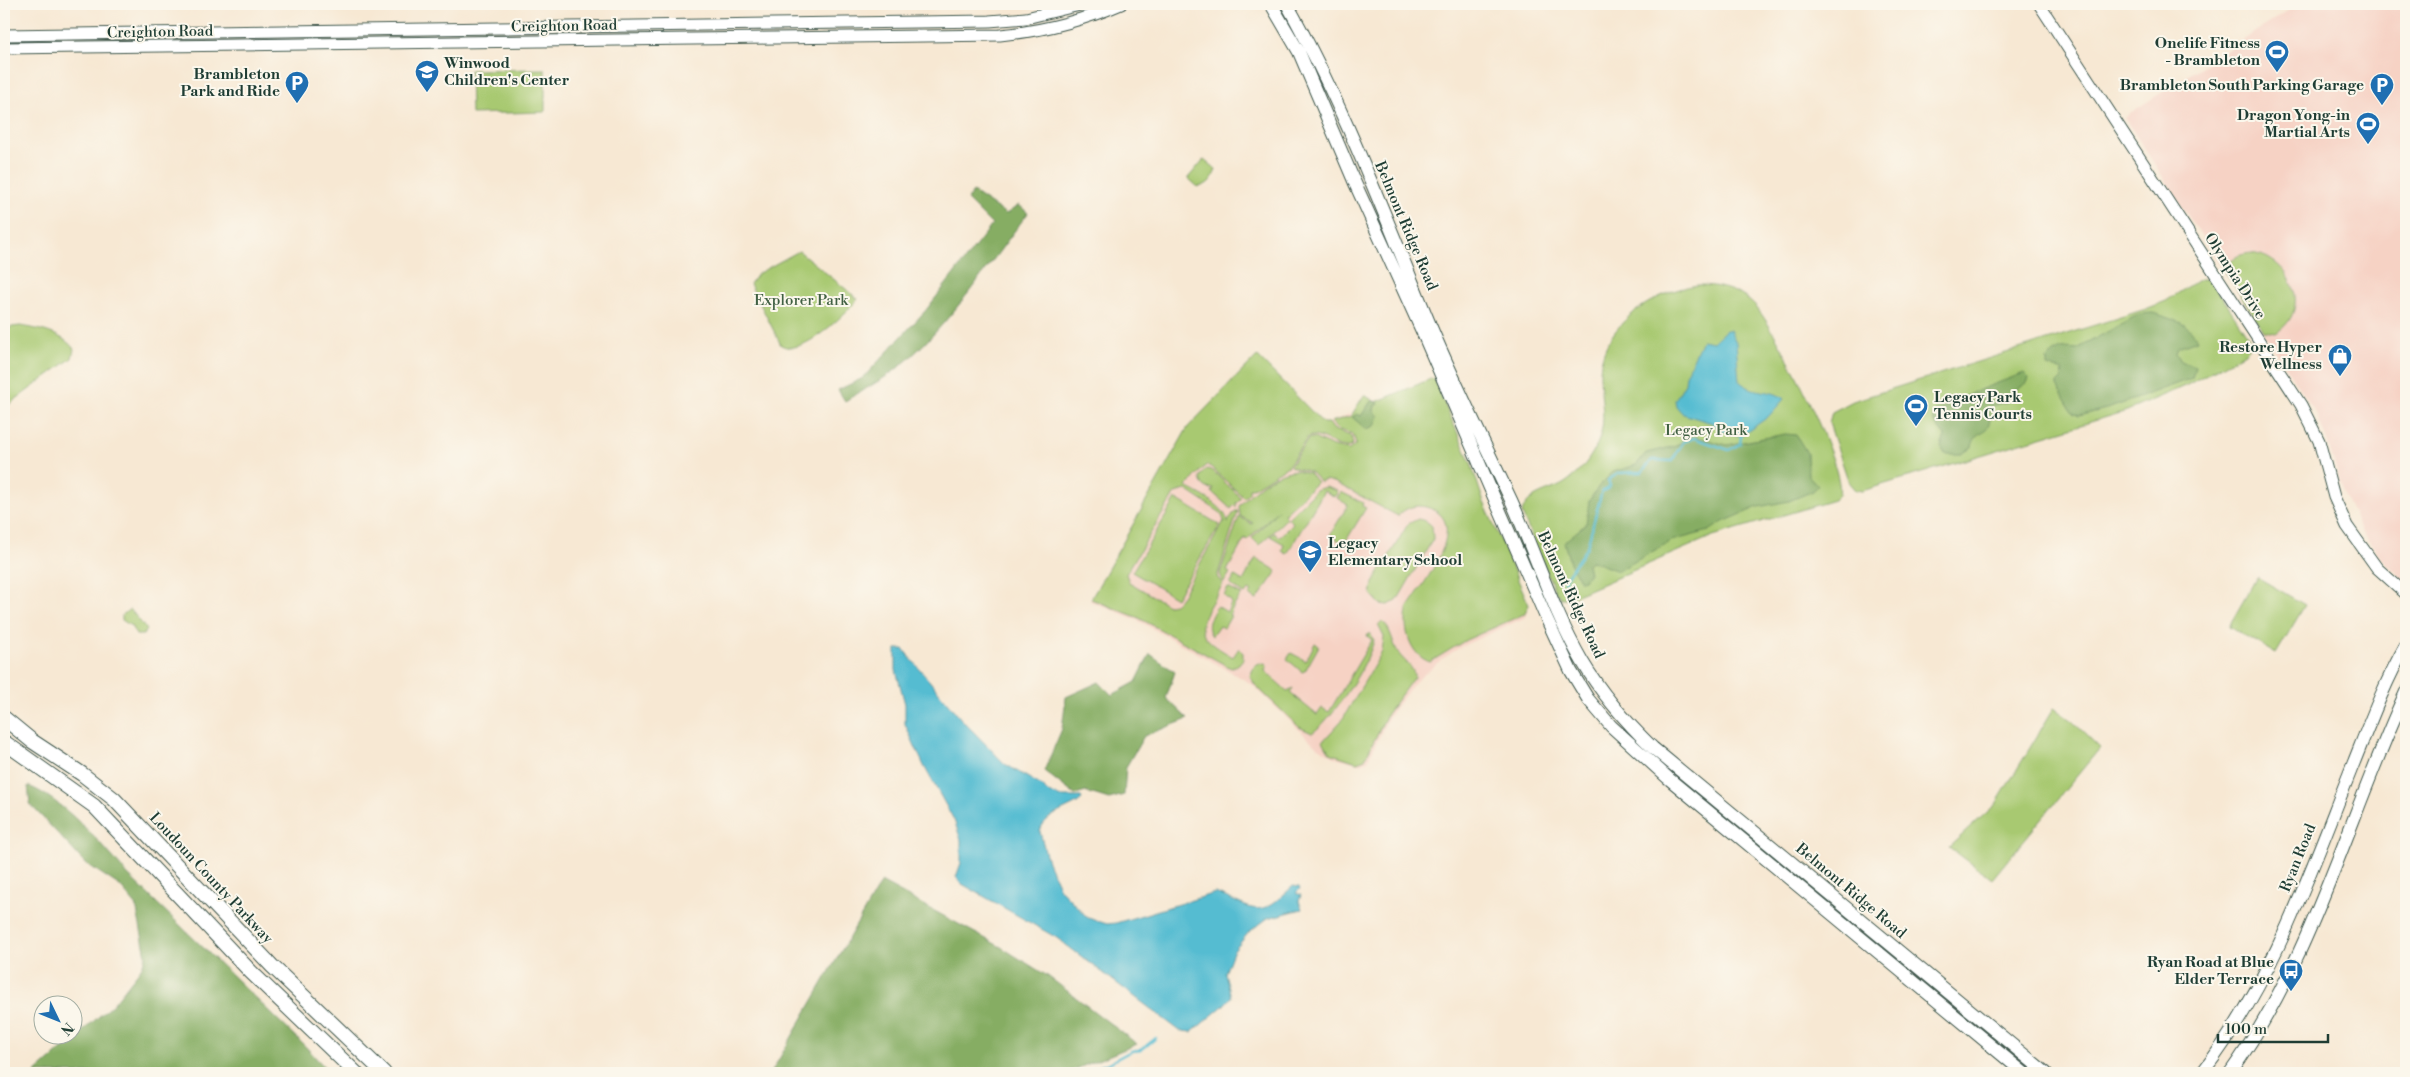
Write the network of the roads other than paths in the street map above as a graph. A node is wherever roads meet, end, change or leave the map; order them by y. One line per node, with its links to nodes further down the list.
1 (1084, 4): 6 (street, Creighton Road)
2 (1121, 4): 7 (street, Creighton Road)
3 (1271, 4): 15 (main road, Belmont Ridge Road)
4 (1287, 4): 16 (main road, Belmont Ridge Road)
5 (2039, 4): 8 (street, Olympia Drive)
6 (4, 34)
7 (4, 48)
8 (2406, 594)
9 (2406, 645): 17 (main road, Ryan Road)
10 (2406, 692): 18 (main road)
11 (4, 718): 14 (main road, Loudoun County Parkway)
12 (4, 742): 13 (main road)
13 (356, 1073)
14 (384, 1073)
15 (2024, 1073)
16 (2046, 1073)
17 (2202, 1073)
18 (2230, 1073)

